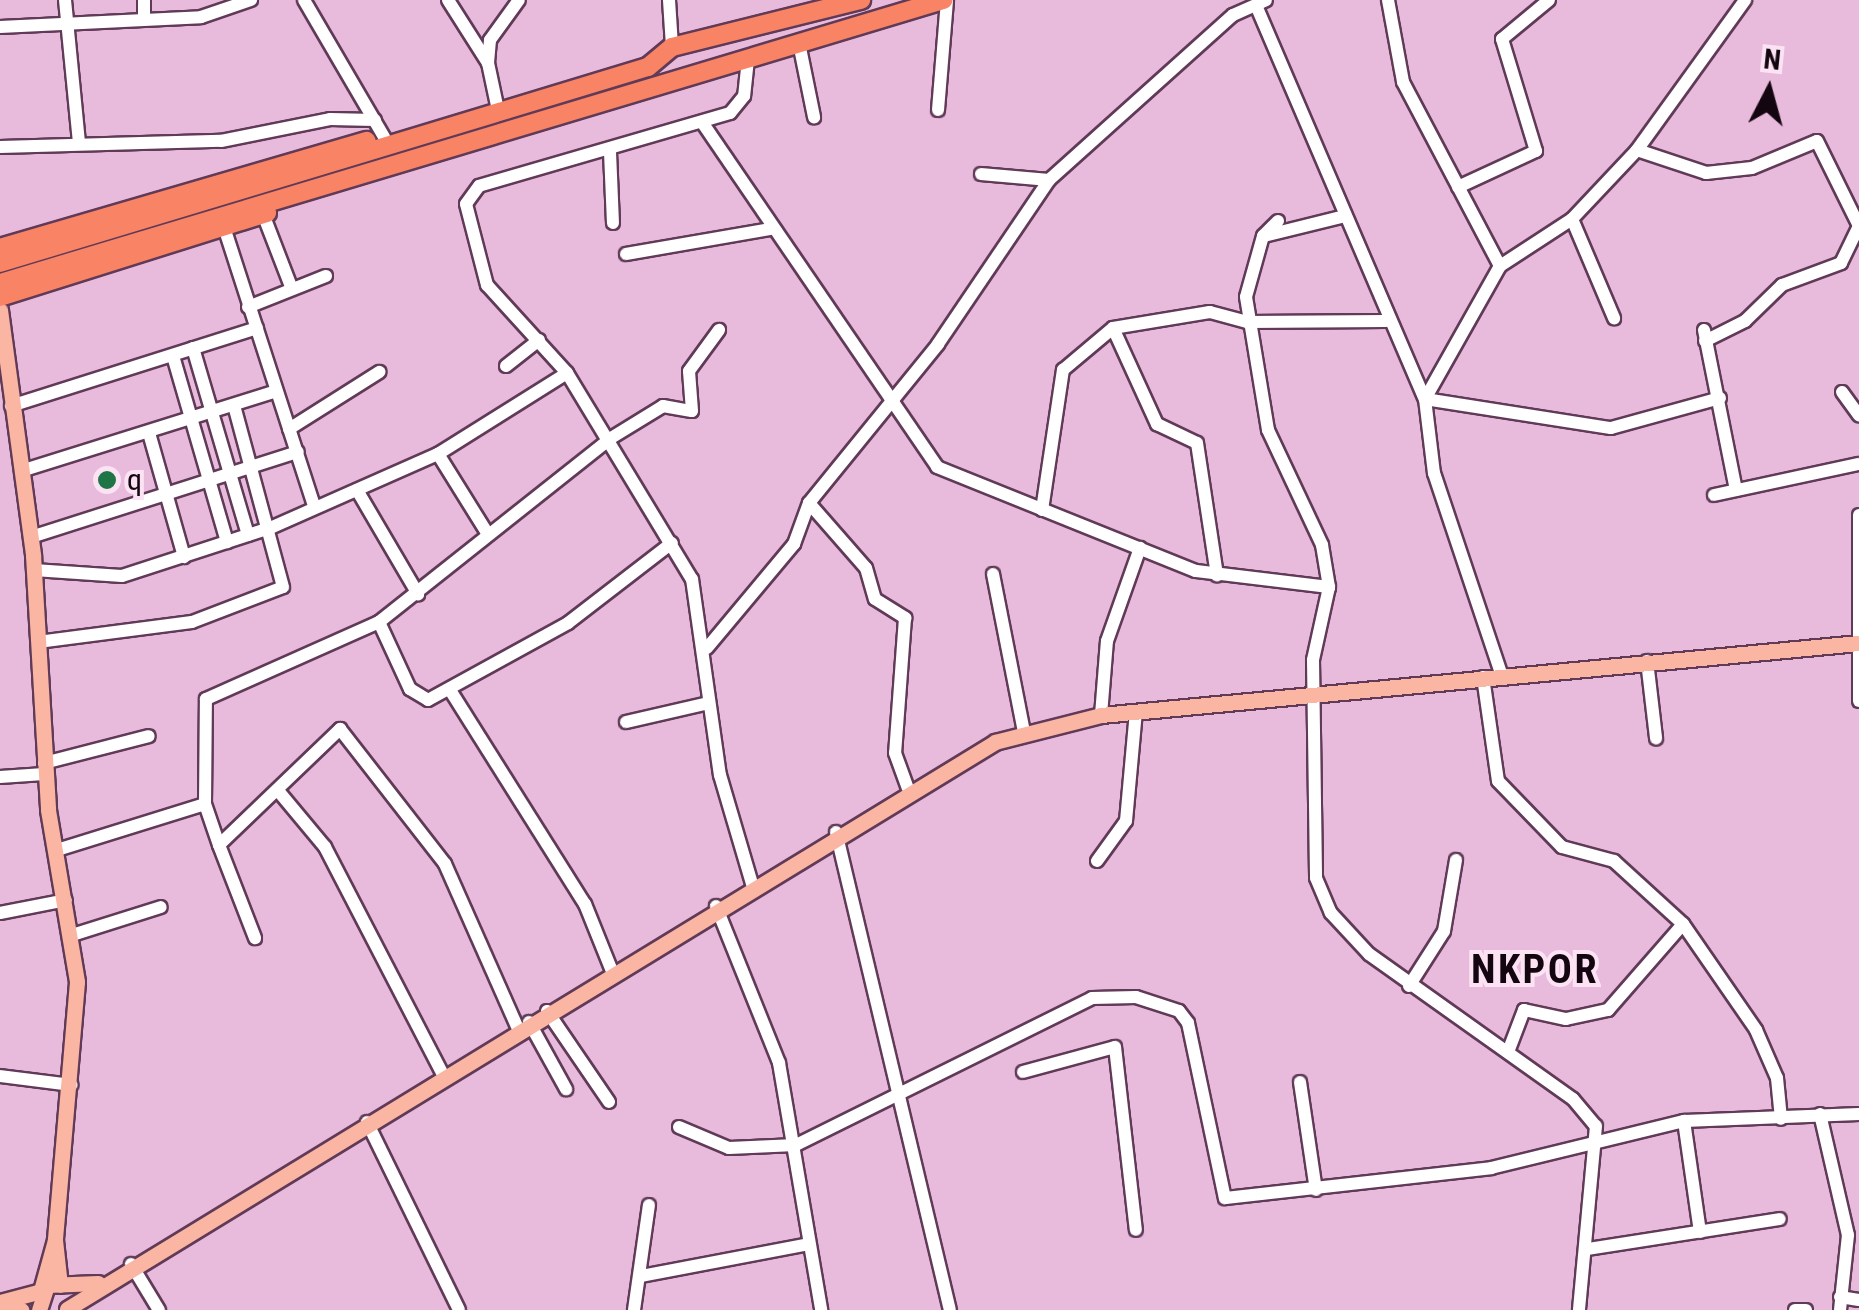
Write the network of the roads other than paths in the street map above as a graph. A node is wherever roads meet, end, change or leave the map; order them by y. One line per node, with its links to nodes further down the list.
1 (65, 0): 16 (street)
2 (144, 0): 15 (street)
3 (250, 0): 15 (street)
4 (304, 0): 27 (street)
5 (448, 0): 22 (street)
6 (518, 0): 22 (street)
7 (669, 0): 20 (street)
8 (860, 0): 20 (highway)
9 (945, 0): 19 (highway); 24 (street)
10 (1388, 0): 35 (street)
11 (1548, 0): 35 (street)
12 (1745, 0): 31 (street)
13 (1262, 5): 14 (street); 18 (street)
14 (1233, 15): 18 (street); 34 (street)
15 (144, 19): 16 (street)
16 (67, 23): 17 (street); 29 (street)
17 (0, 27)
18 (1266, 27): 37 (street)
19 (799, 43): 21 (highway); 25 (street)
20 (672, 46): 23 (highway)
21 (748, 58): 26 (street); 28 (highway)
22 (488, 63): 23 (street)
23 (503, 109): 27 (highway); 47 (highway)
24 (938, 110)
25 (814, 117)
26 (702, 122): 32 (street); 43 (street)
27 (380, 128): 29 (street); 45 (highway)
28 (517, 128): 36 (highway); 50 (highway)
29 (79, 142): 30 (street)
30 (0, 147)
31 (1637, 150): 38 (street); 41 (street)
32 (610, 152): 40 (street); 61 (street)
33 (981, 174): 34 (street)
34 (1049, 180): 73 (street)
35 (1458, 188): 48 (street)
36 (264, 214): 42 (highway); 51 (street)
37 (1344, 216): 44 (street); 56 (street)
38 (1572, 218): 48 (street); 55 (street)
39 (1278, 221): 44 (street)
40 (613, 223)
41 (1859, 226): 69 (street)
42 (224, 228): 52 (highway); 53 (street)
43 (771, 229): 46 (street); 73 (street)
44 (1263, 236): 57 (street)
45 (0, 248)
46 (626, 254)
47 (0, 263)
48 (1500, 266): 70 (street)
49 (326, 276): 51 (street)
50 (0, 283)
51 (292, 289): 53 (street)
52 (0, 298)
53 (248, 307): 58 (street)
54 (0, 310): 71 (main road)
55 (1614, 318)
56 (1386, 321): 57 (street); 70 (street)
57 (1247, 322): 59 (street); 106 (street)
58 (257, 328): 62 (street); 67 (street)
59 (1114, 328): 93 (street); 105 (street)
60 (720, 330): 79 (street)
61 (538, 340): 64 (street); 66 (street)
62 (194, 348): 63 (street); 74 (street)
63 (173, 356): 71 (street); 76 (street)
64 (506, 366)
65 (379, 372): 77 (street)
66 (567, 372): 79 (street); 81 (street)
67 (276, 390): 72 (street); 77 (street)
68 (1842, 392): 75 (street)
69 (1720, 398): 70 (street); 88 (street)
70 (1425, 399): 113 (street)
71 (12, 406): 84 (main road)
72 (234, 406): 74 (street); 83 (street)
73 (891, 406): 91 (street); 93 (street)
74 (212, 412): 76 (street); 85 (street)
75 (1859, 415)
76 (191, 419): 78 (street); 86 (street)
77 (289, 429): 80 (street)
78 (149, 432): 84 (street); 89 (street)
79 (611, 438): 96 (street); 100 (street)
80 (298, 452): 83 (street); 92 (street)
81 (438, 454): 87 (street); 96 (street)
82 (1859, 464): 88 (street)
83 (250, 468): 85 (street); 95 (street)
84 (21, 471): 98 (main road)
85 (230, 474): 86 (street); 97 (street)
86 (208, 482): 89 (street); 99 (street)
87 (357, 490): 92 (street); 107 (street)
88 (1736, 490): 90 (street)
89 (167, 494): 98 (street); 102 (street)
90 (1714, 495)
91 (810, 503): 111 (street); 127 (street)
92 (314, 506): 95 (street)
93 (1042, 510): 101 (street)
94 (1859, 516): 110 (street)
95 (270, 528): 97 (street); 109 (street)
96 (486, 531): 107 (street)
97 (248, 535): 99 (street)
98 (31, 536): 103 (main road)
99 (227, 542): 102 (street)
100 (672, 543): 111 (street); 115 (street)
101 (1140, 548): 105 (street); 120 (street)
102 (184, 557): 103 (street)
103 (34, 570): 109 (main road)
104 (993, 574): 122 (street)
105 (1217, 575): 106 (street)
106 (1329, 586): 116 (street)
107 (418, 594): 108 (street)
108 (379, 622): 115 (street); 129 (street)
109 (38, 642): 125 (main road)
110 (1859, 643): 112 (main road); 117 (street)
111 (707, 648): 118 (street)
112 (1647, 661): 113 (main road); 124 (street)
113 (1502, 676): 114 (main road)
114 (1483, 677): 116 (main road); 140 (street)
115 (450, 690): 143 (street)
116 (1316, 690): 119 (main road); 144 (street)
117 (1859, 702)
118 (709, 703): 121 (street); 135 (street)
119 (1136, 712): 120 (main road); 134 (street)
120 (1101, 715): 122 (main road)
121 (626, 722)
122 (1024, 732): 127 (main road)
123 (149, 736): 125 (street)
124 (1656, 738)
125 (44, 769): 126 (street); 132 (main road)
126 (0, 776)
127 (908, 788): 130 (main road)
128 (280, 793): 131 (street); 146 (street); 149 (street)
129 (205, 804): 131 (street); 132 (street)
130 (836, 832): 135 (main road); 154 (street)
131 (220, 844): 142 (street)
132 (57, 850): 136 (main road)
133 (1456, 860): 144 (street)
134 (1097, 861)
135 (752, 884): 138 (main road)
136 (66, 900): 139 (street); 141 (main road)
137 (161, 906): 141 (street)
138 (716, 906): 143 (main road); 162 (street)
139 (0, 913)
140 (1683, 924): 147 (street); 158 (street)
141 (69, 936): 152 (main road)
142 (255, 938)
143 (612, 971): 145 (main road)
144 (1409, 986): 147 (street)
145 (547, 1011): 146 (main road); 155 (street)
146 (524, 1025): 149 (main road); 153 (street)
147 (1508, 1052): 163 (street)
148 (1023, 1072): 167 (street)
149 (444, 1075): 160 (main road)
150 (0, 1076): 152 (street)
151 (1300, 1082): 164 (street)
152 (71, 1084): 169 (main road)
153 (566, 1090)
154 (897, 1098): 162 (street); 164 (street); 187 (street)
155 (610, 1102)
156 (1820, 1114): 157 (street); 158 (street); 178 (street)
157 (1859, 1114)
158 (1780, 1119): 159 (street)
159 (1684, 1120): 163 (street); 168 (street)
160 (368, 1122): 172 (main road); 184 (street)
161 (679, 1127): 162 (street)
162 (796, 1145): 170 (street)
163 (1598, 1145): 164 (street); 171 (street)
164 (1316, 1190)
165 (649, 1205): 173 (street)
166 (1780, 1220): 168 (street)
167 (1136, 1230)
168 (1700, 1232): 171 (street)
169 (55, 1240): 175 (main road); 176 (main road)
170 (808, 1244): 173 (street); 186 (street)
171 (1588, 1248): 188 (street)
172 (131, 1264): 174 (main road); 183 (street)
173 (641, 1276): 185 (street)
174 (98, 1283): 175 (main road); 182 (main road)
175 (62, 1286): 176 (main road); 182 (main road)
176 (40, 1290): 179 (main road); 181 (main road)
177 (1859, 1300): 178 (street)
178 (1840, 1303)
179 (0, 1304): 180 (main road)
180 (21, 1310)
181 (39, 1310)
182 (67, 1310)
183 (159, 1310)
184 (459, 1310)
185 (634, 1310)
186 (821, 1310)
187 (950, 1310)
188 (1579, 1310)
189 (1795, 1310): 190 (street)
190 (1806, 1310)

